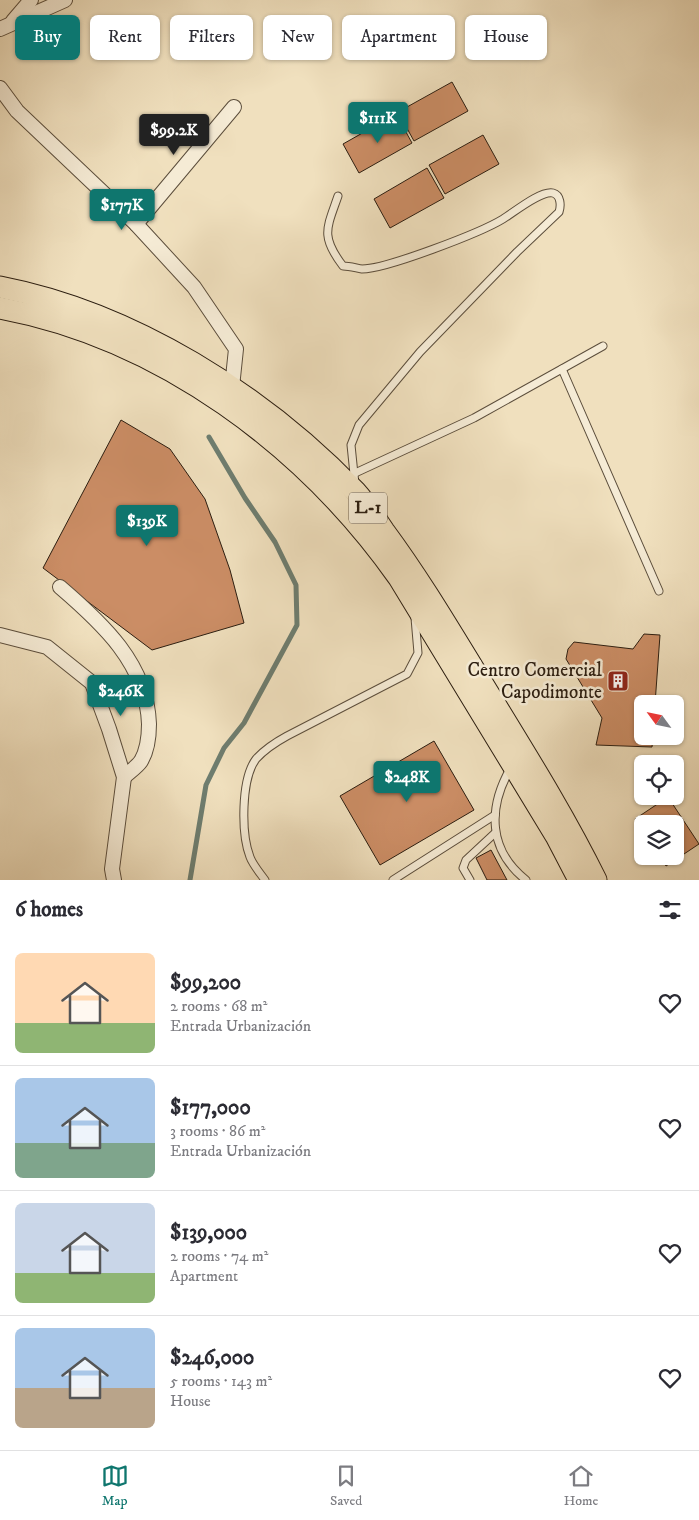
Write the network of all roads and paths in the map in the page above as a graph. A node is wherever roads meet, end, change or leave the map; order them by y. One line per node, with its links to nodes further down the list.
1 (31, 0): 3 (street)
2 (65, 0): 3 (street)
3 (6, 26)
4 (0, 88): 7 (street)
5 (234, 107): 7 (street)
6 (338, 196): 13 (lane)
7 (136, 224): 12 (street)
8 (0, 287): 12 (main road, L-1)
9 (0, 308): 16 (main road, L-1)
10 (603, 346): 11 (lane)
11 (562, 369): 13 (lane); 15 (lane)
12 (232, 387): 13 (main road, L-1)
13 (355, 484): 18 (main road, L-1)
14 (60, 587): 19 (street)
15 (659, 591)
16 (414, 603): 18 (main road, L-1); 23 (lane)
17 (0, 635): 19 (street)
18 (517, 758): 20 (lane); 27 (main road, L-1); 28 (main road, L-1)
19 (124, 777): 22 (street)
20 (495, 815): 21 (lane); 24 (lane)
21 (495, 833): 25 (lane); 26 (lane)
22 (114, 880)
23 (265, 880)
24 (393, 880)
25 (470, 880)
26 (526, 880)
27 (579, 880)
28 (596, 880)

